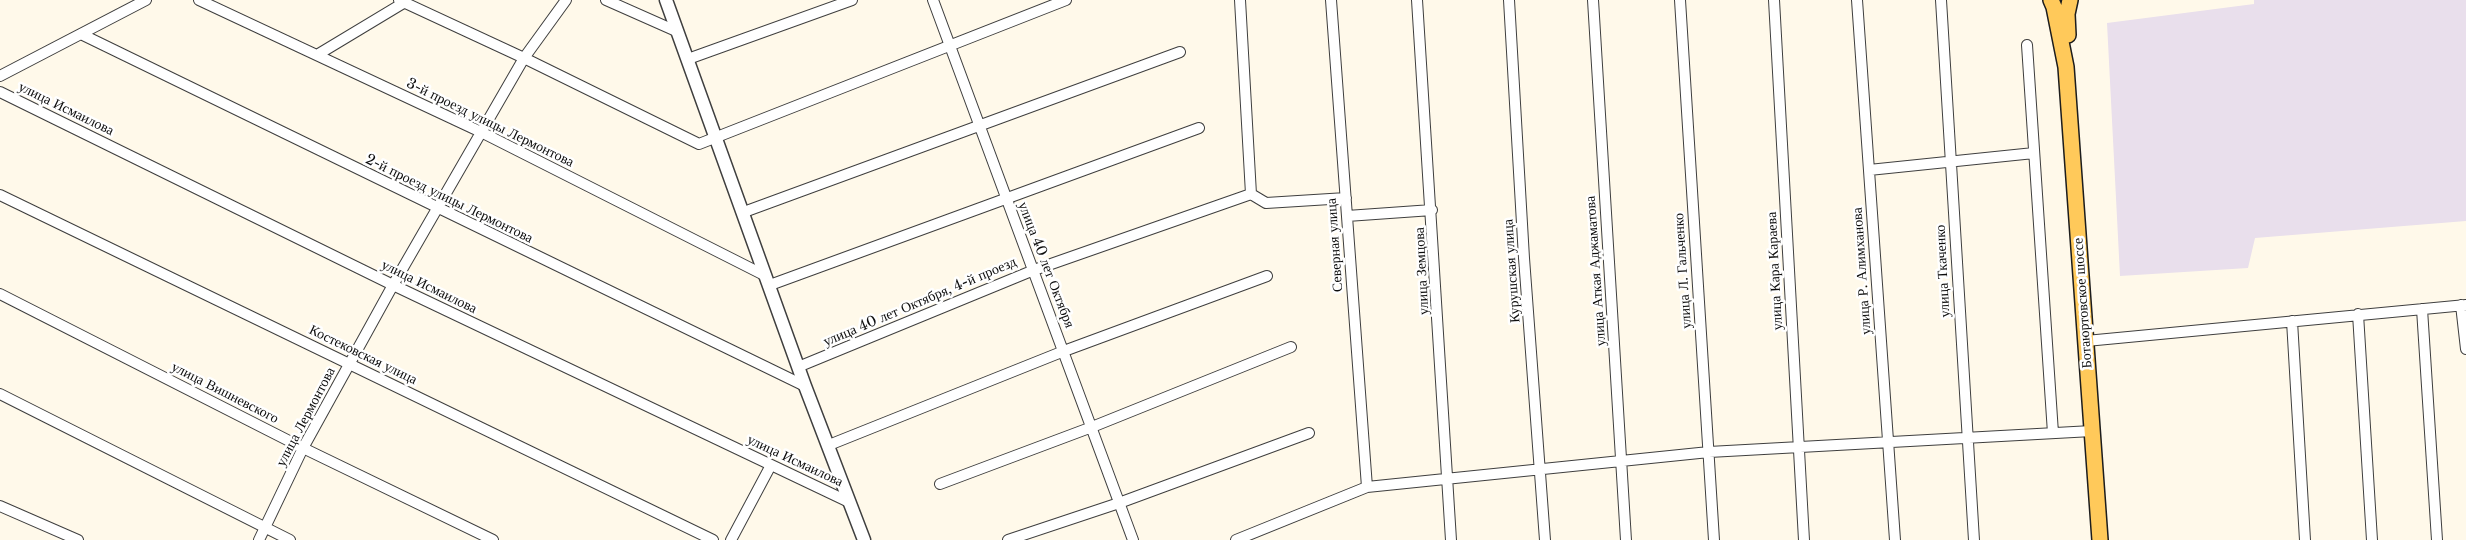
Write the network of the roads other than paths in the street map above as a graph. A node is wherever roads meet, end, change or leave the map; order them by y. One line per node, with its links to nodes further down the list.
1 (146, 0): 22 (street)
2 (199, 0): 26 (street, 3-й проезд улицы Лермонтова)
3 (566, 0): 27 (street, улица Лермонтова)
4 (606, 0): 21 (street)
5 (666, 0): 21 (street)
6 (852, 0): 28 (street)
7 (933, 0): 23 (street, улица 40 лет Октября)
8 (1066, 0): 23 (street)
9 (1240, 0): 40 (street)
10 (1331, 0): 42 (street, Северная улица)
11 (1418, 0): 44 (street, улица Земцова)
12 (1509, 0): 76 (street, Курушская улица)
13 (1593, 0): 74 (street, улица Аткая Аджаматова)
14 (1680, 0): 73 (street, улица Л. Гальченко)
15 (1774, 0): 71 (street, улица Кара Караева)
16 (1857, 0): 38 (street, улица Р. Алимханова)
17 (1941, 0): 37 (street, улица Ткаченко)
18 (2051, 0): 29 (main road)
19 (2070, 0): 29 (main road)
20 (402, 1): 26 (street); 27 (street)
21 (676, 31): 28 (street)
22 (82, 35): 30 (street); 43 (street, 2-й проезд улицы Лермонтова)
23 (949, 44): 32 (street, улица 40 лет Октября); 35 (street)
24 (2027, 45): 36 (street)
25 (1180, 52): 32 (street)
26 (317, 55): 34 (street, 3-й проезд улицы Лермонтова)
27 (524, 58): 34 (street, улица Лермонтова); 35 (street)
28 (688, 59): 35 (street)
29 (2066, 67): 56 (main road, Ботаюртовское шоссе)
30 (0, 76)
31 (0, 92): 50 (street, улица Исмаилова)
32 (979, 124): 41 (street, улица 40 лет Октября); 45 (street)
33 (1199, 128): 41 (street)
34 (481, 132): 43 (street, улица Лермонтова); 49 (street, 3-й проезд улицы Лермонтова)
35 (716, 139): 45 (street)
36 (2034, 153): 37 (street); 67 (street)
37 (1950, 162): 38 (street); 68 (street, улица Ткаченко)
38 (1869, 170): 69 (street, улица Р. Алимханова)
39 (0, 194): 60 (street, Костековская улица)
40 (1251, 194): 42 (street); 47 (street, улица 40 лет Октября, 4-й проезд)
41 (1005, 198): 47 (street, улица 40 лет Октября); 49 (street)
42 (1346, 198): 46 (street, Северная улица)
43 (438, 208): 50 (street, улица Лермонтова); 62 (street, 2-й проезд улицы Лермонтова)
44 (1432, 210): 46 (street); 77 (street, улица Земцова)
45 (744, 212): 49 (street)
46 (1347, 216): 79 (street, Северная улица)
47 (1034, 270): 59 (street, улица 40 лет Октября); 61 (street, улица 40 лет Октября, 4-й проезд)
48 (1267, 276): 59 (street)
49 (768, 280): 61 (street)
50 (393, 285): 60 (street, улица Лермонтова); 75 (street, улица Исмаилова)
51 (0, 294): 72 (street, улица Вишневского)
52 (2464, 305): 53 (street); 58 (street)
53 (2422, 310): 54 (street); 104 (street)
54 (2358, 314): 55 (street); 103 (street)
55 (2292, 321): 56 (street); 102 (street)
56 (2086, 341): 65 (main road, Ботаюртовское шоссе)
57 (1291, 347): 64 (street)
58 (2466, 350)
59 (1064, 351): 64 (street, улица 40 лет Октября); 70 (street)
60 (350, 364): 72 (street, улица Лермонтова); 88 (street, Костековская улица)
61 (798, 367): 62 (street)
62 (805, 386): 70 (street)
63 (0, 394): 83 (street)
64 (1092, 427): 78 (street); 81 (street, улица 40 лет Октября)
65 (2092, 431): 67 (street); 101 (main road, Ботаюртовское шоссе)
66 (1309, 433): 81 (street)
67 (2053, 433): 68 (street)
68 (1967, 437): 69 (street); 100 (street, улица Ткаченко)
69 (1888, 443): 71 (street); 99 (street, улица Р. Алимханова)
70 (829, 445): 80 (street)
71 (1799, 446): 73 (street); 98 (street, улица Кара Караева)
72 (303, 448): 83 (street, улица Лермонтова); 87 (street, улица Вишневского)
73 (1708, 452): 74 (street); 97 (street, улица Л. Гальченко)
74 (1621, 461): 76 (street); 96 (street, улица Аткая Аджаматова)
75 (771, 465): 80 (street, улица Исмаилова); 89 (street)
76 (1540, 470): 77 (street); 95 (street, Курушская улица)
77 (1447, 479): 79 (street); 94 (street, улица Земцова)
78 (940, 484)
79 (1367, 487): 93 (street)
80 (849, 502): 90 (street)
81 (1119, 503): 91 (street); 92 (street, улица 40 лет Октября)
82 (0, 506): 84 (street)
83 (265, 527): 85 (street, улица Лермонтова); 86 (street)
84 (78, 540)
85 (259, 540)
86 (290, 540)
87 (493, 540)
88 (714, 540)
89 (731, 540)
90 (864, 540)
91 (1008, 540)
92 (1133, 540)
93 (1236, 540)
94 (1451, 540)
95 (1545, 540)
96 (1626, 540)
97 (1714, 540)
98 (1804, 540)
99 (1895, 540)
100 (1974, 540)
101 (2100, 540)
102 (2305, 540)
103 (2372, 540)
104 (2437, 540)

